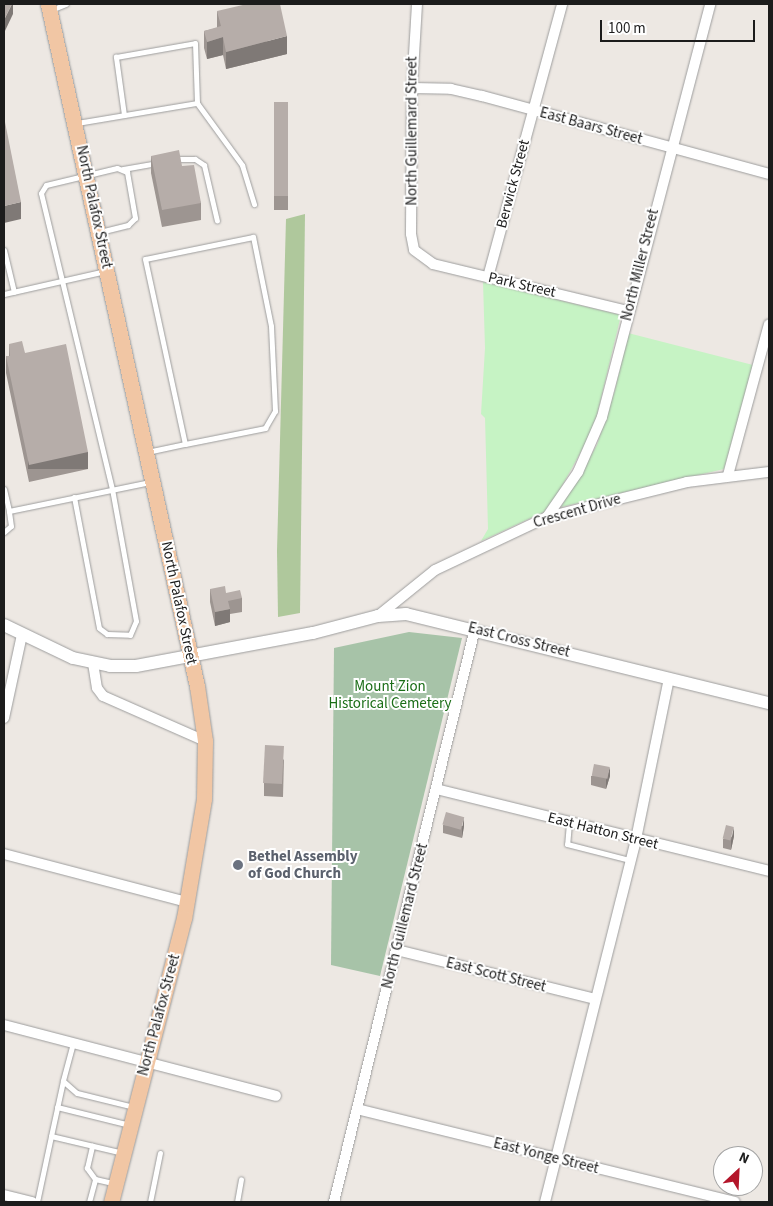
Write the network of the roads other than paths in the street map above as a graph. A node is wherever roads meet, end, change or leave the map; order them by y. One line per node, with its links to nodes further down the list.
1 (66, 4): 5 (lane)
2 (416, 4): 6 (street, North Guillemard Street)
3 (562, 4): 8 (street, Berwick Street)
4 (710, 4): 11 (street, North Miller Street)
5 (49, 7): 10 (main road, North Palafox Street)
6 (412, 88): 8 (street, East Baars Street); 19 (street, North Guillemard Street)
7 (197, 103): 9 (lane); 9 (lane); 15 (lane)
8 (533, 110): 11 (street, East Baars Street); 21 (street, Berwick Street)
9 (124, 115): 10 (lane)
10 (76, 123): 13 (main road, North Palafox Street)
11 (670, 148): 14 (street, East Baars Street); 25 (street, North Miller Street)
12 (122, 169): 13 (lane); 16 (lane); 17 (lane)
13 (87, 173): 17 (main road, North Palafox Street); 22 (lane)
14 (769, 174)
15 (254, 204)
16 (217, 221)
17 (100, 232): 20 (main road, North Palafox Street)
18 (4, 250): 23 (lane)
19 (419, 256): 21 (street, Park Street)
20 (108, 270): 22 (lane); 28 (main road, North Palafox Street)
21 (488, 277): 25 (street, Park Street)
22 (64, 280): 23 (lane); 33 (lane)
23 (14, 292): 24 (lane)
24 (4, 294)
25 (628, 310): 36 (street, North Miller Street)
26 (769, 324): 30 (street)
27 (185, 444): 27 (lane); 28 (lane)
28 (147, 452): 31 (main road, North Palafox Street)
29 (769, 472): 30 (street, Crescent Drive)
30 (728, 475): 36 (street, Crescent Drive)
31 (153, 481): 33 (lane); 42 (main road, North Palafox Street)
32 (4, 489): 35 (lane)
33 (112, 489): 34 (lane); 34 (lane)
34 (74, 497): 35 (lane)
35 (9, 512): 37 (lane)
36 (547, 517): 38 (street, Crescent Drive)
37 (4, 532)
38 (378, 616): 40 (street, East Cross Street); 42 (street, East Cross Street)
39 (4, 625): 41 (street, East Cross Street)
40 (475, 629): 44 (street, East Cross Street); 48 (street, North Guillemard Street)
41 (22, 635): 43 (street, East Cross Street); 46 (street)
42 (191, 658): 43 (street, East Cross Street); 47 (main road, North Palafox Street)
43 (93, 663): 47 (street)
44 (669, 678): 45 (street, East Cross Street); 50 (street)
45 (769, 703)
46 (4, 718)
47 (205, 741): 54 (main road, North Palafox Street)
48 (436, 790): 49 (street, East Hatton Street); 55 (street, North Guillemard Street)
49 (569, 823): 50 (street, East Hatton Street); 52 (lane)
50 (636, 839): 52 (street); 53 (street, East Hatton Street)
51 (4, 854): 54 (street)
52 (630, 860): 56 (street)
53 (769, 872)
54 (187, 902): 59 (main road, North Palafox Street)
55 (397, 950): 56 (street, East Scott Street); 64 (street, North Guillemard Street)
56 (595, 1000): 70 (street)
57 (4, 1025): 58 (street)
58 (73, 1042): 59 (street); 60 (lane)
59 (146, 1061): 61 (street); 63 (main road, North Palafox Street)
60 (63, 1081): 62 (lane); 63 (lane)
61 (276, 1096)
62 (57, 1106): 65 (lane); 66 (lane)
63 (135, 1107): 65 (main road, North Palafox Street)
64 (357, 1109): 70 (street, East Yonge Street); 81 (street, North Guillemard Street)
65 (130, 1125): 69 (main road, North Palafox Street)
66 (51, 1136): 67 (lane); 76 (lane)
67 (92, 1146): 69 (lane); 71 (lane)
68 (160, 1153): 79 (lane)
69 (123, 1154): 73 (main road, North Palafox Street)
70 (556, 1159): 82 (street); 83 (street, East Yonge Street)
71 (95, 1179): 73 (lane); 77 (lane)
72 (241, 1179): 80 (lane)
73 (116, 1184): 78 (main road, North Palafox Street)
74 (4, 1195): 75 (street)
75 (32, 1202)
76 (37, 1202)
77 (89, 1202)
78 (111, 1202)
79 (150, 1202)
80 (237, 1202)
81 (334, 1202)
82 (545, 1202)
83 (735, 1202)

